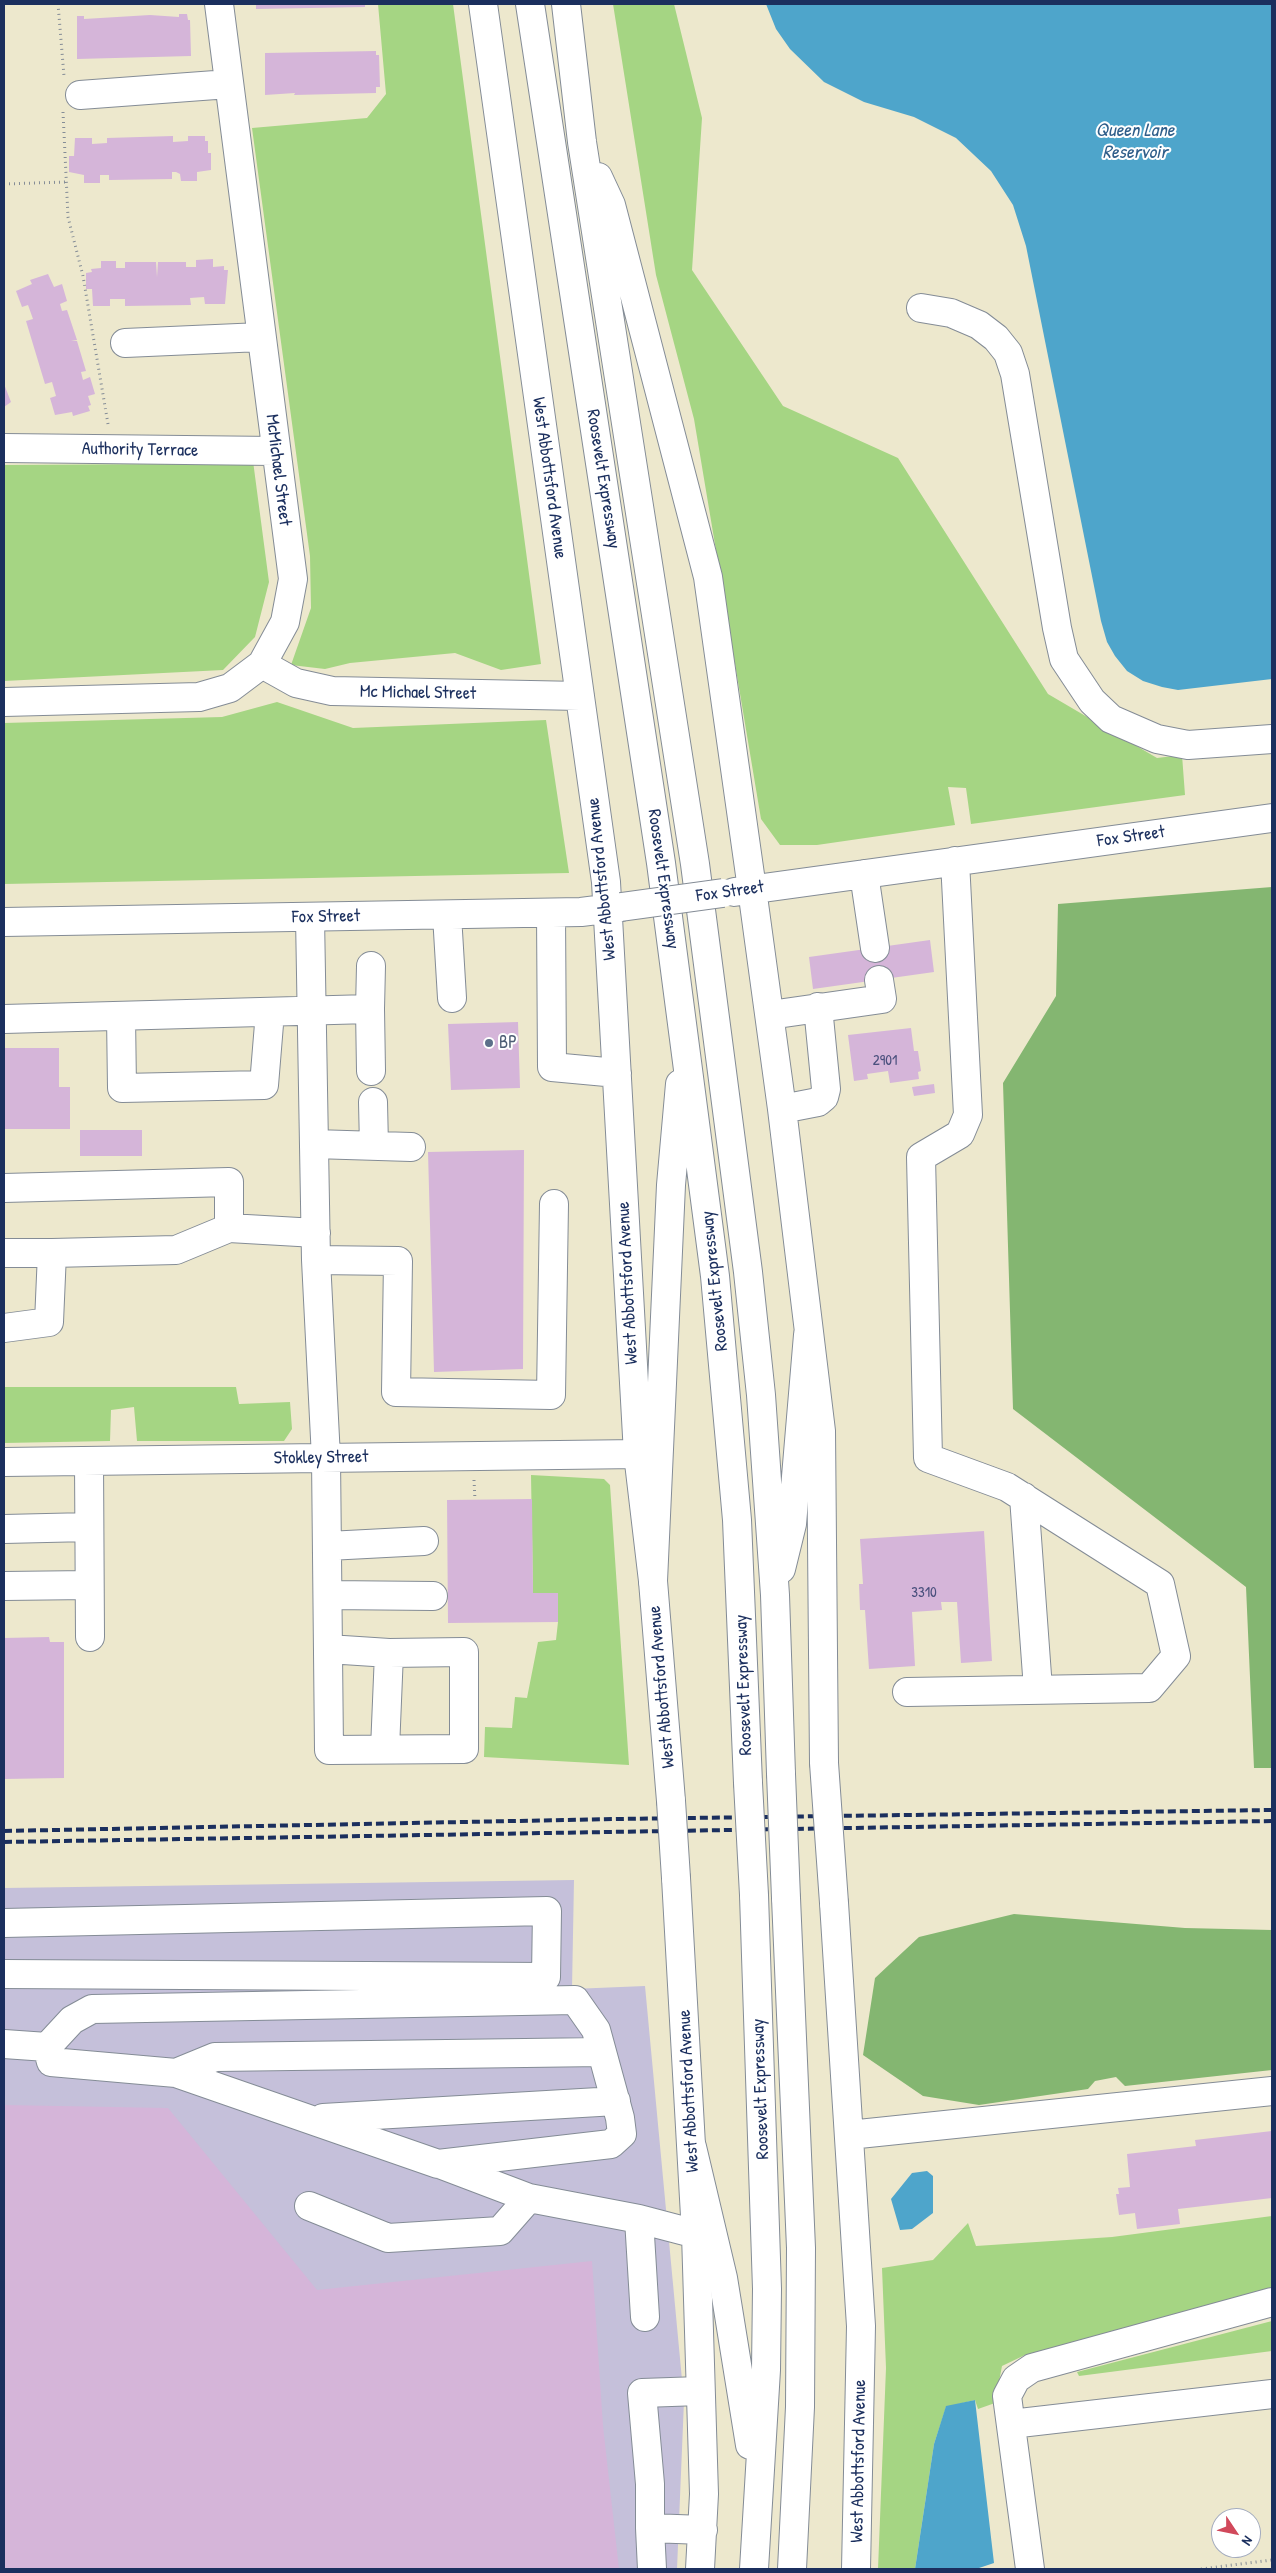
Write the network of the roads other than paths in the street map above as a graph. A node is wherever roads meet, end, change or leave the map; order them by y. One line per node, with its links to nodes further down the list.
1 (219, 4): 5 (main road, McMichael Street)
2 (483, 4): 14 (main road, West Abbottsford Avenue)
3 (530, 4): 37 (main road, Roosevelt Expressway)
4 (566, 4): 7 (main road, Roosevelt Expressway)
5 (230, 84): 6 (main road); 9 (main road, McMichael Street)
6 (73, 95)
7 (582, 142): 20 (main road, West Abbottsford Avenue); 66 (main road, Roosevelt Expressway)
8 (921, 308): 16 (main road)
9 (261, 338): 10 (main road); 12 (main road, McMichael Street)
10 (125, 343)
11 (4, 448): 12 (main road, Authority Terrace)
12 (276, 451): 13 (main road, McMichael Street)
13 (262, 664): 14 (main road, Mc Michael Street); 15 (main road, McMichael Street)
14 (580, 696): 21 (main road, West Abbottsford Avenue)
15 (4, 702)
16 (1272, 739)
17 (1272, 818): 18 (main road, Fox Street)
18 (955, 862): 19 (main road, Fox Street); 58 (main road)
19 (864, 874): 20 (main road, Fox Street); 26 (main road)
20 (752, 889): 21 (main road, Fox Street, bridge); 34 (main road, West Abbottsford Avenue)
21 (614, 908): 22 (main road, Fox Street); 39 (main road, West Abbottsford Avenue)
22 (551, 913): 23 (main road, Fox Street); 39 (main road)
23 (447, 915): 24 (main road, Fox Street); 29 (main road)
24 (310, 917): 25 (main road, Fox Street); 32 (main road)
25 (4, 922)
26 (875, 948)
27 (371, 966): 31 (main road)
28 (879, 980): 30 (main road)
29 (452, 998)
30 (818, 1007): 34 (main road); 41 (main road)
31 (370, 1009): 32 (main road); 38 (main road)
32 (312, 1010): 33 (main road); 42 (main road)
33 (270, 1012): 35 (main road); 35 (main road)
34 (770, 1015): 41 (main road, West Abbottsford Avenue)
35 (120, 1016): 36 (main road)
36 (4, 1019)
37 (684, 1033): 63 (main road); 96 (main road, Roosevelt Expressway, bridge)
38 (370, 1071)
39 (617, 1073): 54 (main road, West Abbottsford Avenue)
40 (373, 1102): 43 (main road)
41 (782, 1109): 53 (main road, West Abbottsford Avenue)
42 (314, 1144): 43 (main road); 48 (main road)
43 (374, 1146): 44 (main road)
44 (411, 1147)
45 (4, 1188): 47 (main road)
46 (554, 1204): 51 (main road)
47 (229, 1228): 48 (main road); 50 (main road)
48 (316, 1233): 51 (main road)
49 (4, 1253): 50 (main road)
50 (52, 1253): 52 (main road)
51 (316, 1260): 55 (main road)
52 (4, 1328)
53 (808, 1335): 66 (main road); 84 (main road, West Abbottsford Avenue, bridge)
54 (638, 1454): 55 (main road, Stokley Street); 63 (main road, West Abbottsford Avenue)
55 (326, 1458): 56 (main road, Stokley Street); 62 (main road)
56 (89, 1461): 57 (main road, Stokley Street); 59 (main road)
57 (4, 1462)
58 (1024, 1497): 72 (main road); 72 (main road)
59 (88, 1527): 60 (main road); 64 (main road)
60 (4, 1529)
61 (424, 1541): 62 (main road)
62 (328, 1546): 67 (main road)
63 (653, 1581): 85 (main road, West Abbottsford Avenue, bridge)
64 (89, 1585): 65 (main road); 69 (main road)
65 (4, 1586)
66 (774, 1595): 102 (main road, Roosevelt Expressway, bridge)
67 (328, 1596): 68 (main road); 70 (main road)
68 (433, 1596)
69 (90, 1637)
70 (328, 1649): 71 (main road); 74 (main road)
71 (389, 1653): 74 (main road); 74 (main road)
72 (1038, 1689): 73 (main road)
73 (907, 1692)
74 (385, 1749)
75 (4, 1923): 76 (main road)
76 (4, 1974)
77 (4, 2044): 78 (main road)
78 (47, 2047): 79 (main road); 80 (main road)
79 (602, 2052): 80 (main road); 82 (main road)
80 (176, 2073): 83 (main road)
81 (1272, 2091): 84 (main road)
82 (616, 2101): 83 (main road); 86 (main road)
83 (310, 2119): 86 (main road)
84 (849, 2135): 103 (main road, West Abbottsford Avenue)
85 (692, 2147): 90 (main road, West Abbottsford Avenue); 96 (main road)
86 (438, 2164): 87 (main road)
87 (529, 2198): 88 (main road); 89 (main road)
88 (308, 2206)
89 (639, 2219): 90 (main road); 92 (main road)
90 (696, 2234): 93 (main road, West Abbottsford Avenue)
91 (1272, 2302): 95 (main road)
92 (645, 2317)
93 (700, 2391): 97 (main road); 98 (main road, West Abbottsford Avenue)
94 (1272, 2394): 95 (main road)
95 (1011, 2424): 104 (main road)
96 (759, 2502): 101 (main road, Roosevelt Expressway)
97 (650, 2528): 98 (main road); 99 (main road)
98 (703, 2530): 100 (main road, West Abbottsford Avenue)
99 (652, 2569)
100 (700, 2569)
101 (754, 2569)
102 (792, 2569)
103 (856, 2569)
104 (1030, 2569)

